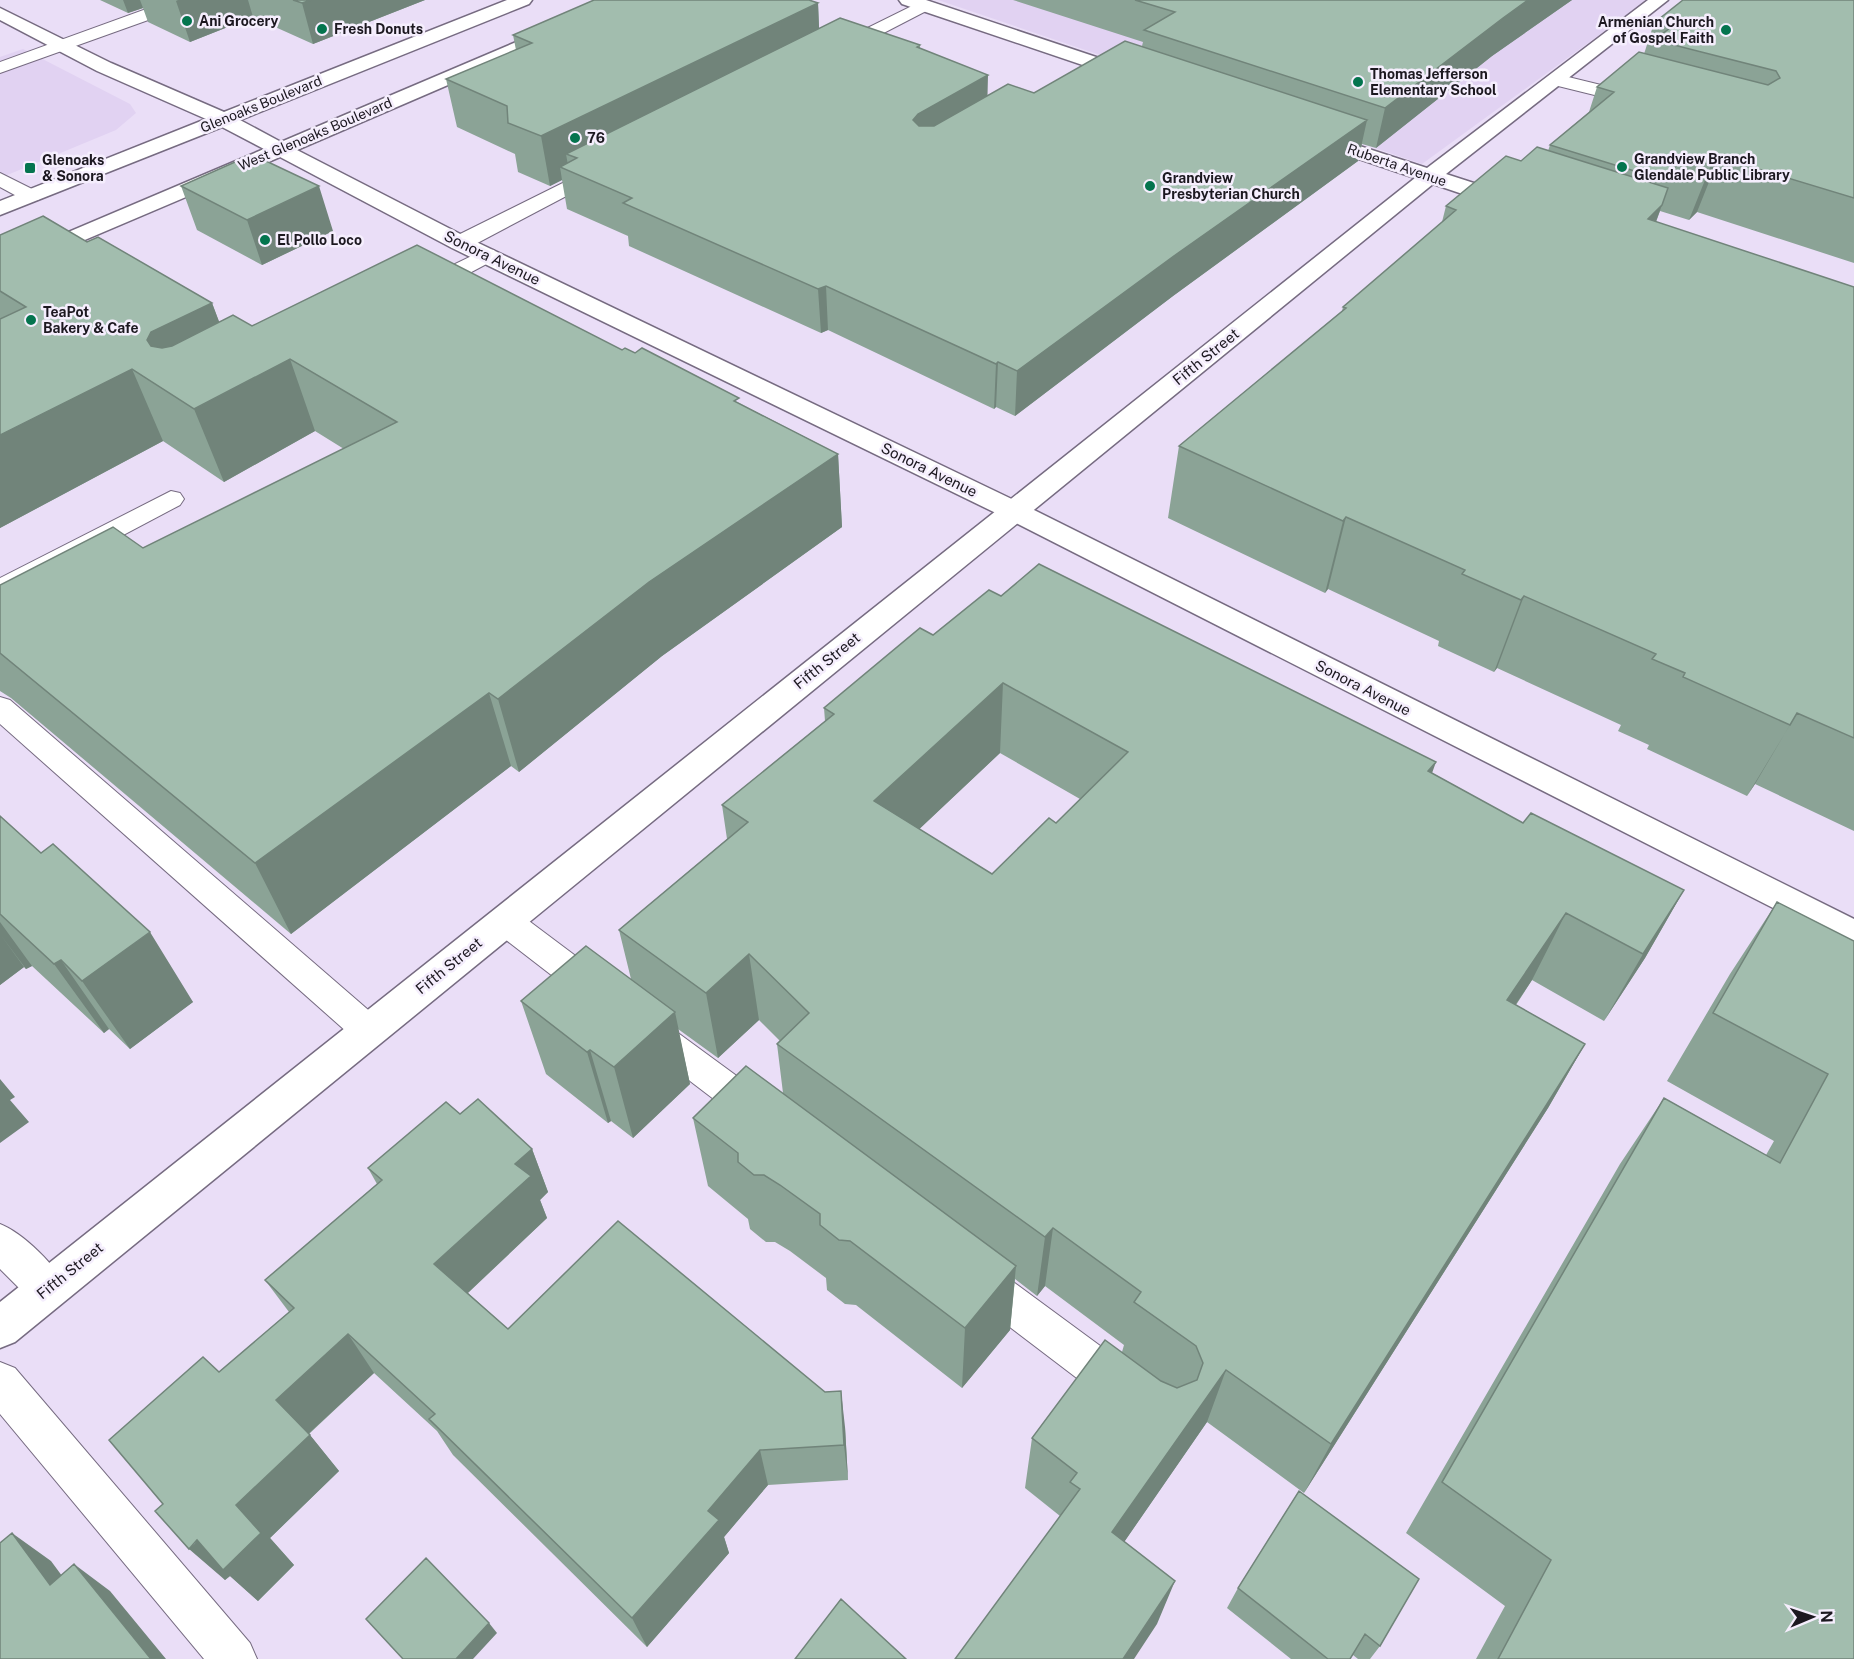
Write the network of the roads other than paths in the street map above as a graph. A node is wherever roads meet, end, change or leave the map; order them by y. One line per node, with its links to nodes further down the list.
1 (187, 0): 7 (lane)
2 (523, 0): 15 (street, Glenoaks Boulevard)
3 (630, 0): 17 (street, West Glenoaks Boulevard)
4 (1659, 0): 12 (street, Fifth Street)
5 (916, 3): 8 (lane); 9 (street)
6 (0, 13): 7 (street, Sonora Avenue)
7 (63, 45): 10 (lane); 15 (street, Sonora Avenue)
8 (819, 59)
9 (1093, 63): 11 (lane); 13 (street)
10 (0, 68)
11 (1075, 74)
12 (1556, 80): 14 (lane); 19 (street, Fifth Street)
13 (1149, 82)
14 (1662, 106)
15 (222, 119): 17 (street, Sonora Avenue); 21 (street, Glenoaks Boulevard)
16 (1295, 131): 19 (street, Ruberta Avenue)
17 (280, 148): 24 (street, Sonora Avenue); 26 (street, West Glenoaks Boulevard)
18 (618, 161): 24 (lane)
19 (1430, 176): 22 (street, Ruberta Avenue); 29 (street, Fifth Street)
20 (0, 179): 21 (lane)
21 (31, 196): 23 (street, Glenoaks Boulevard)
22 (1528, 208)
23 (0, 209)
24 (460, 243): 25 (street, Sonora Avenue)
25 (486, 255): 27 (lane); 29 (street, Sonora Avenue)
26 (0, 269)
27 (408, 297)
28 (171, 498): 30 (lane)
29 (1014, 511): 32 (street, Fifth Street); 33 (street, Sonora Avenue)
30 (0, 589)
31 (0, 707): 34 (lane)
32 (504, 921): 34 (street, Fifth Street); 35 (lane)
33 (1854, 934)
34 (369, 1031): 38 (street, Fifth Street)
35 (782, 1130)
36 (0, 1242): 38 (lane)
37 (953, 1260): 41 (lane)
38 (47, 1289): 39 (street, Fifth Street)
39 (0, 1328)
40 (0, 1382): 42 (lane)
41 (1153, 1410)
42 (234, 1659)

